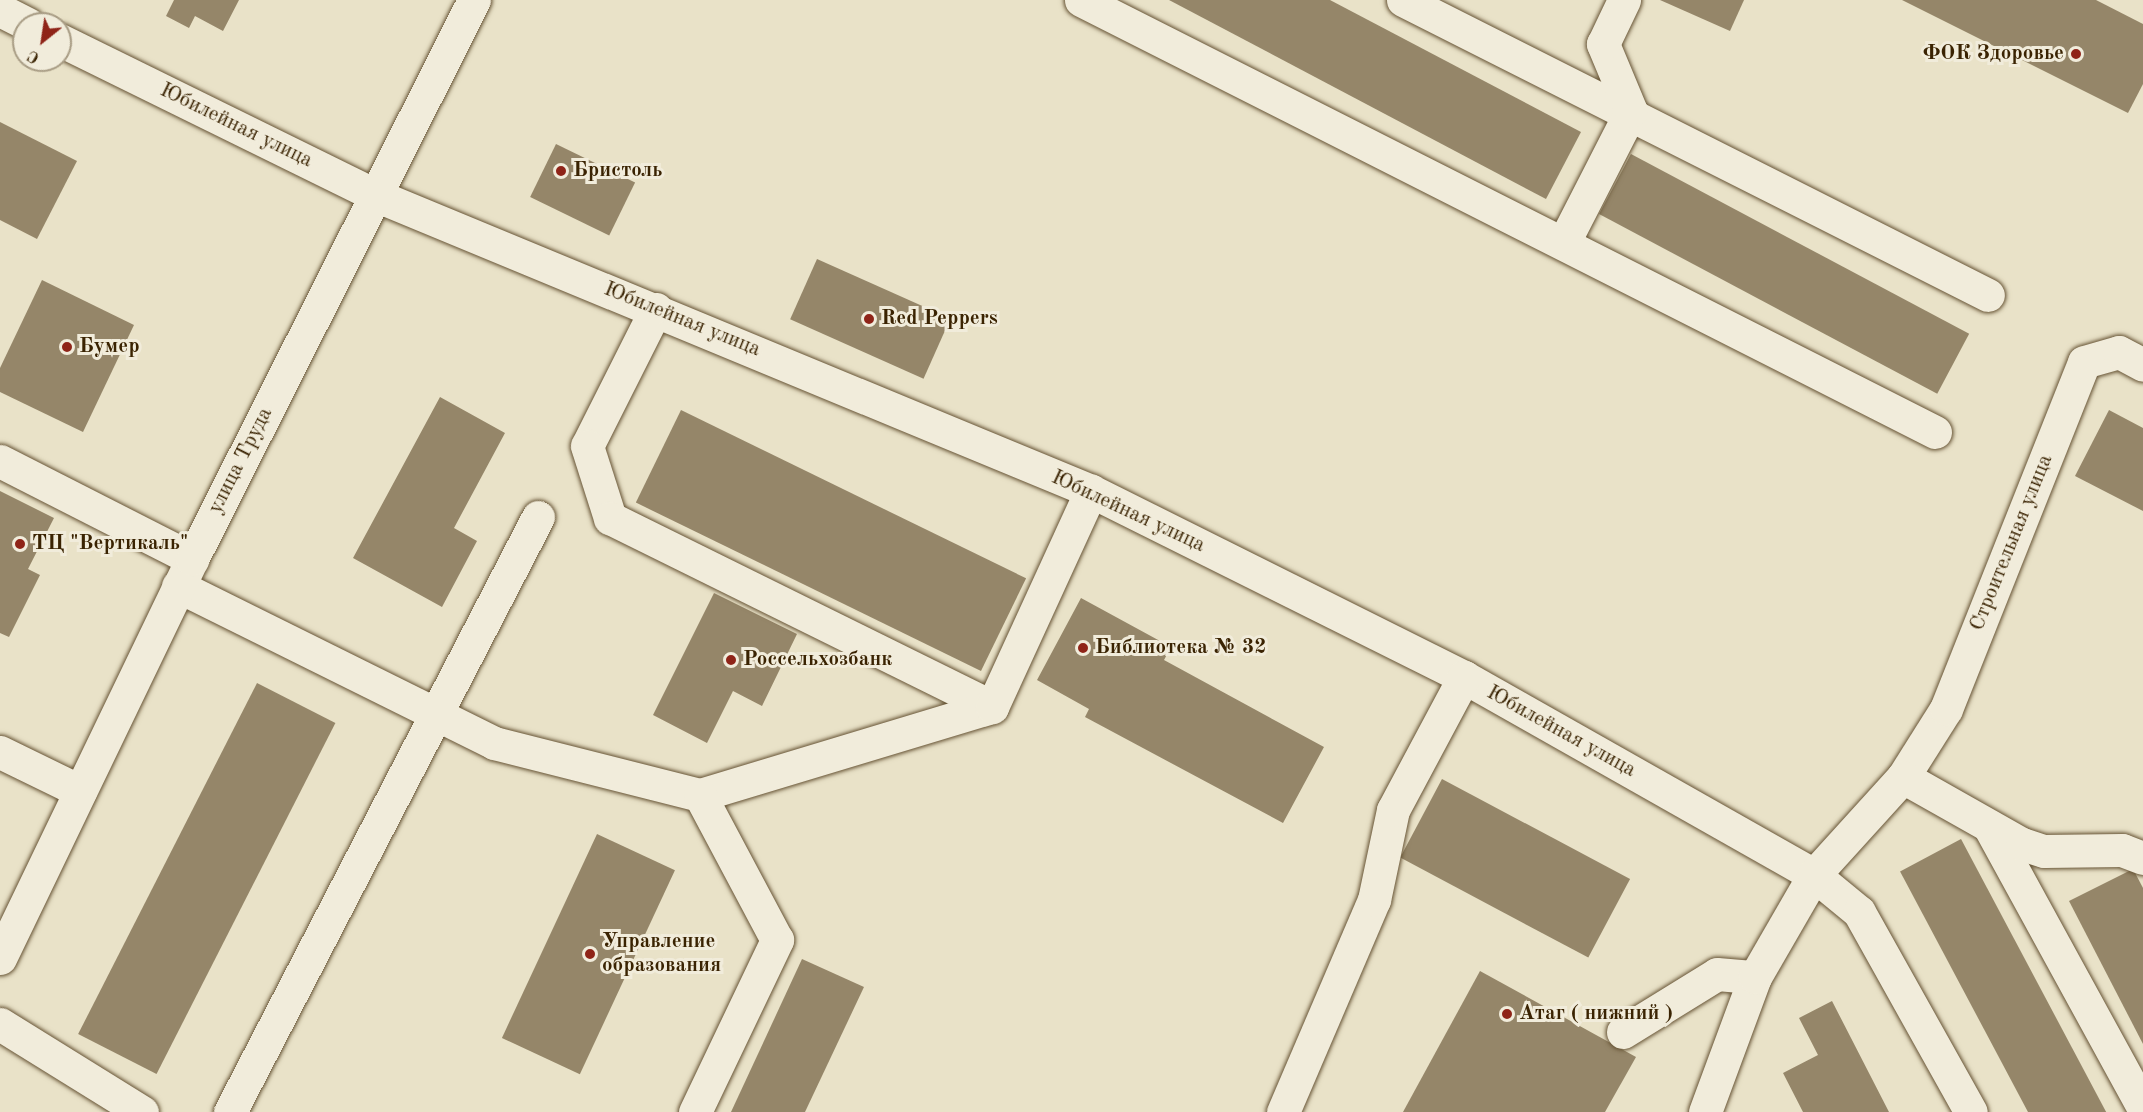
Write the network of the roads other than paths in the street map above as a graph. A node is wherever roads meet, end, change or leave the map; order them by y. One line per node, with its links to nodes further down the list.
1 (474, 0): 7 (street, улица Труда)
2 (1081, 0): 8 (street)
3 (1403, 0): 6 (street)
4 (1624, 0): 6 (street)
5 (72, 46): 7 (street, Юбилейная улица)
6 (1631, 111): 8 (street); 9 (street)
7 (375, 195): 10 (street, Юбилейная улица); 16 (street, улица Труда)
8 (1564, 242): 12 (street)
9 (1988, 295)
10 (656, 309): 14 (street, Юбилейная улица); 18 (street)
11 (2143, 365): 21 (street, Строительная улица)
12 (1935, 432)
13 (0, 461): 16 (street)
14 (1091, 491): 17 (street, Юбилейная улица); 18 (street)
15 (538, 517): 19 (street)
16 (185, 573): 19 (street); 22 (street, улица Труда)
17 (1464, 677): 26 (street, Юбилейная улица); 35 (street)
18 (992, 707): 23 (street)
19 (433, 714): 23 (street); 33 (street)
20 (0, 752): 22 (street)
21 (1903, 777): 24 (street); 26 (street)
22 (80, 791): 27 (street, улица Труда)
23 (700, 795): 34 (street)
24 (1989, 826): 25 (street); 31 (street)
25 (2143, 858)
26 (1814, 875): 28 (street); 37 (street, Юбилейная улица)
27 (0, 958)
28 (1755, 977): 30 (street); 36 (street)
29 (0, 1024): 32 (street)
30 (1623, 1032)
31 (2143, 1107)
32 (142, 1112)
33 (230, 1112)
34 (695, 1112)
35 (1283, 1112)
36 (1705, 1112)
37 (1971, 1112)

